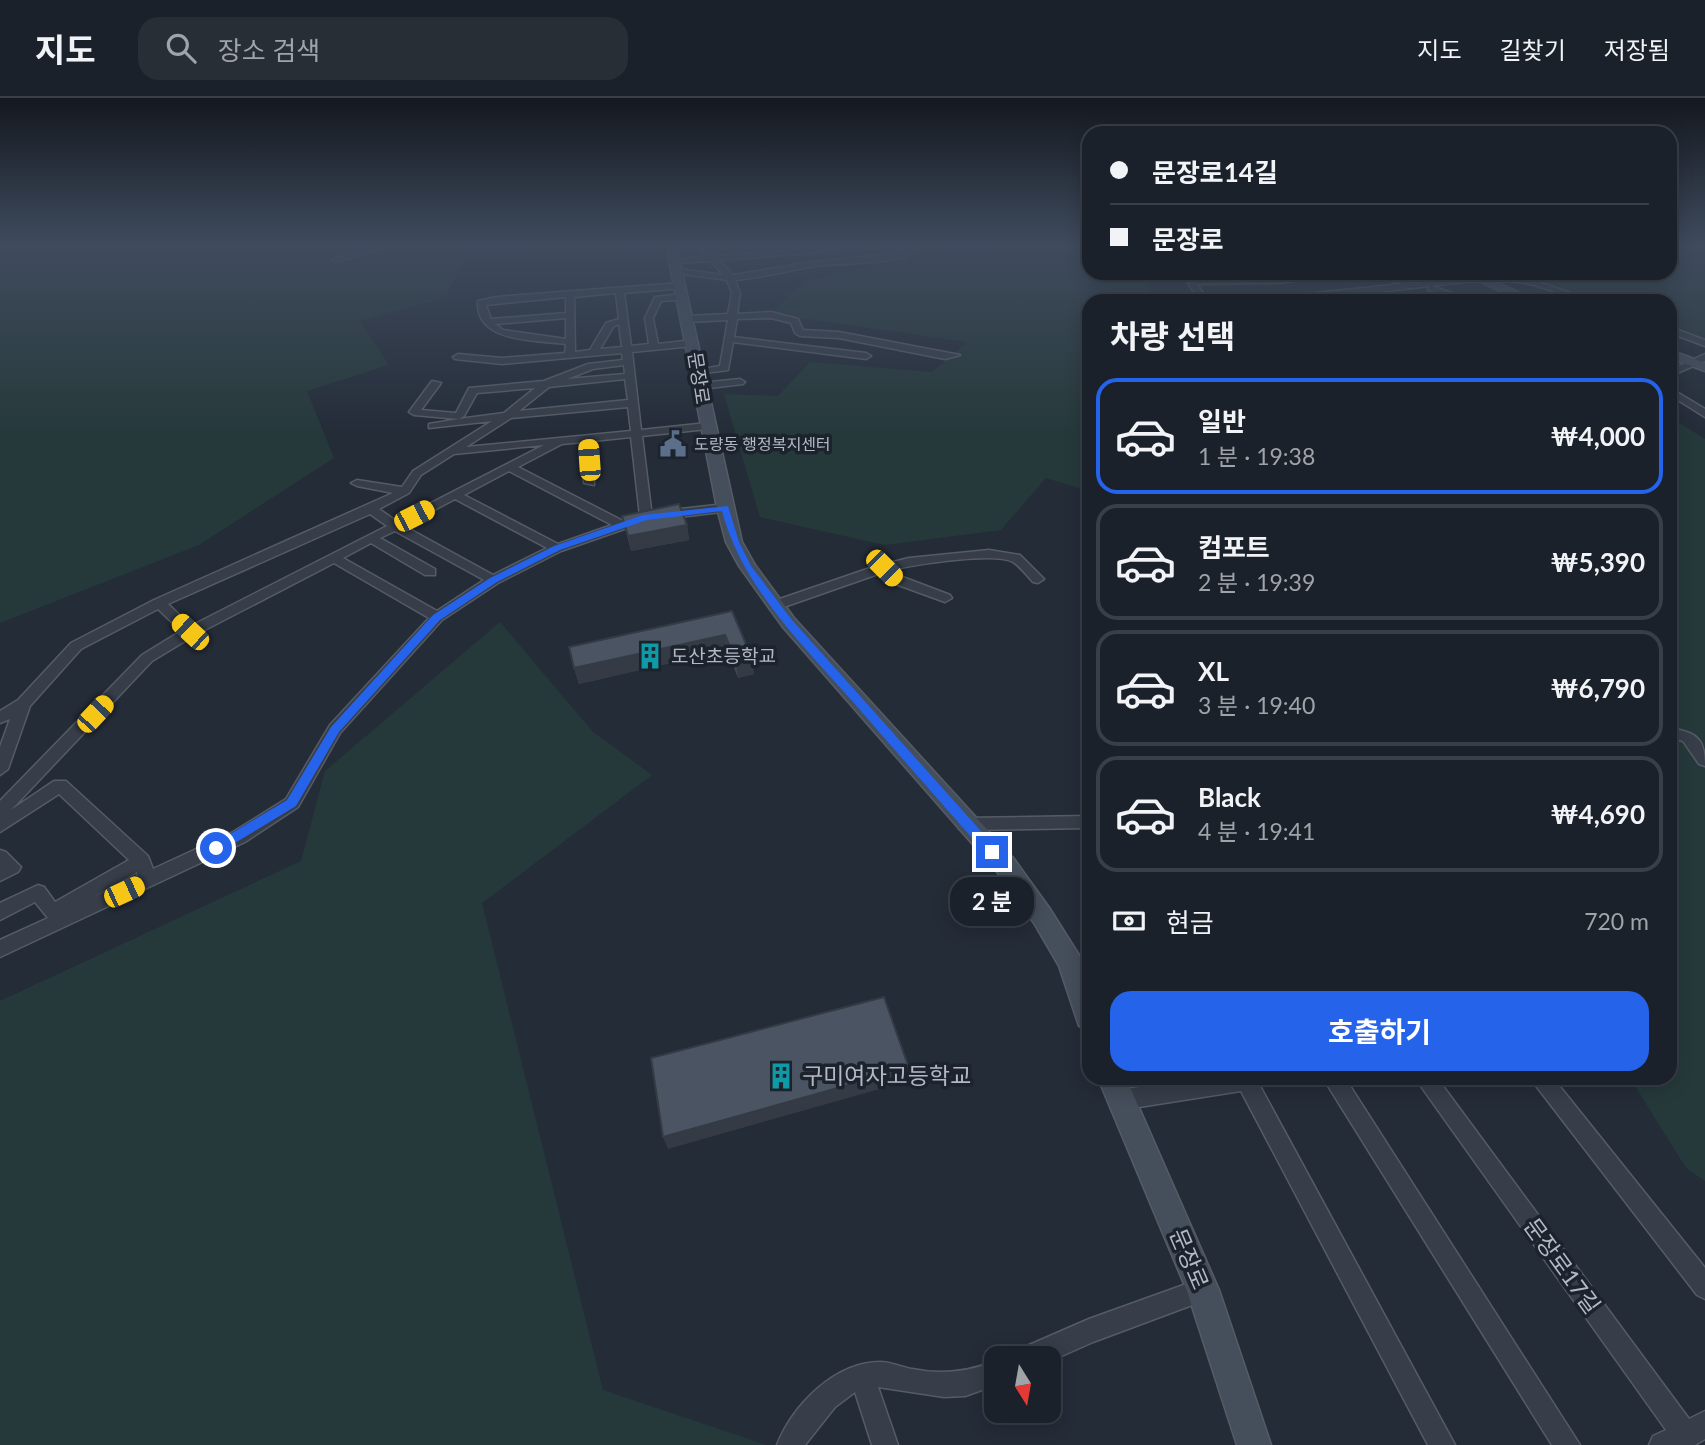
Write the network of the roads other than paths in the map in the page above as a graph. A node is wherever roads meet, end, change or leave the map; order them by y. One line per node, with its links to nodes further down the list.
1 (483, 308): 12 (street)
2 (569, 308): 7 (street)
3 (622, 308): 11 (street)
4 (654, 308): 19 (street)
5 (685, 308): 10 (street, 문장로)
6 (733, 308): 8 (street)
7 (569, 314): 9 (street); 16 (street)
8 (731, 317): 10 (street); 15 (street); 23 (street)
9 (529, 319): 12 (street); 14 (street)
10 (687, 319): 17 (street, 문장로)
11 (623, 320): 20 (street); 21 (street)
12 (487, 322): 14 (street)
13 (1677, 333): 18 (street)
14 (529, 336): 16 (street)
15 (730, 339): 24 (street); 31 (street)
16 (571, 342): 22 (street)
17 (693, 343): 19 (street); 31 (street, 문장로)
18 (1705, 343)
19 (654, 346): 20 (street)
20 (626, 349): 21 (street); 27 (street)
21 (593, 354): 22 (street)
22 (570, 355): 26 (street)
23 (955, 355)
24 (866, 356)
25 (1677, 356): 28 (street)
26 (458, 357)
27 (628, 362): 30 (street); 34 (street)
28 (1701, 362): 29 (street)
29 (1677, 371)
30 (630, 376): 34 (street); 36 (street)
31 (700, 379): 32 (street); 41 (street, 문장로)
32 (740, 382)
33 (436, 383): 39 (street)
34 (546, 384): 38 (street); 39 (street)
35 (1677, 396): 37 (street)
36 (633, 402): 38 (street); 42 (street)
37 (1705, 414)
38 (508, 415): 39 (street); 45 (street)
39 (456, 419): 40 (street)
40 (433, 426)
41 (706, 426): 42 (street); 51 (street, 문장로)
42 (636, 433): 43 (street); 53 (street)
43 (587, 437): 44 (street); 48 (street)
44 (560, 440): 45 (street); 46 (street)
45 (452, 451): 49 (street)
46 (509, 467): 50 (street); 54 (street)
47 (357, 483): 49 (street)
48 (590, 483)
49 (405, 491): 52 (street)
50 (456, 495): 55 (street); 57 (street)
51 (725, 508): 53 (street); 65 (street, 문장로)
52 (371, 509): 55 (street); 64 (street)
53 (646, 517): 54 (street)
54 (622, 525): 57 (street)
55 (395, 526): 56 (street); 62 (street)
56 (371, 538): 58 (street); 60 (street)
57 (557, 548): 62 (street)
58 (335, 558): 66 (street); 67 (street)
59 (884, 568): 61 (street); 63 (street); 65 (street)
60 (429, 572)
61 (1038, 579)
62 (493, 580): 66 (street)
63 (945, 598)
64 (159, 603): 67 (street); 68 (street)
65 (776, 605): 75 (street, 문장로)
66 (437, 617): 80 (street)
67 (190, 632): 73 (street)
68 (23, 704): 69 (street); 72 (street)
69 (0, 718)
70 (1677, 735): 71 (street)
71 (1705, 760)
72 (0, 769)
73 (0, 811)
74 (1082, 822): 75 (street)
75 (965, 824): 83 (street, 문장로)
76 (0, 827): 78 (street)
77 (0, 857): 79 (street)
78 (142, 861): 80 (street); 81 (street)
79 (0, 874)
80 (148, 881): 82 (street)
81 (0, 912)
82 (0, 949)
83 (1082, 999)
84 (1170, 1085): 89 (street)
85 (1254, 1085): 99 (street)
86 (1337, 1085): 100 (street)
87 (1430, 1085): 95 (street, 문장로17길)
88 (1546, 1085): 90 (street)
89 (1116, 1089): 91 (street, 문장로)
90 (1705, 1287)
91 (1203, 1290): 92 (street); 98 (street, 문장로)
92 (1056, 1346)
93 (984, 1377): 94 (street)
94 (863, 1378): 96 (street); 97 (street)
95 (1684, 1435)
96 (790, 1445)
97 (885, 1445)
98 (1254, 1445)
99 (1442, 1445)
100 (1567, 1445)

